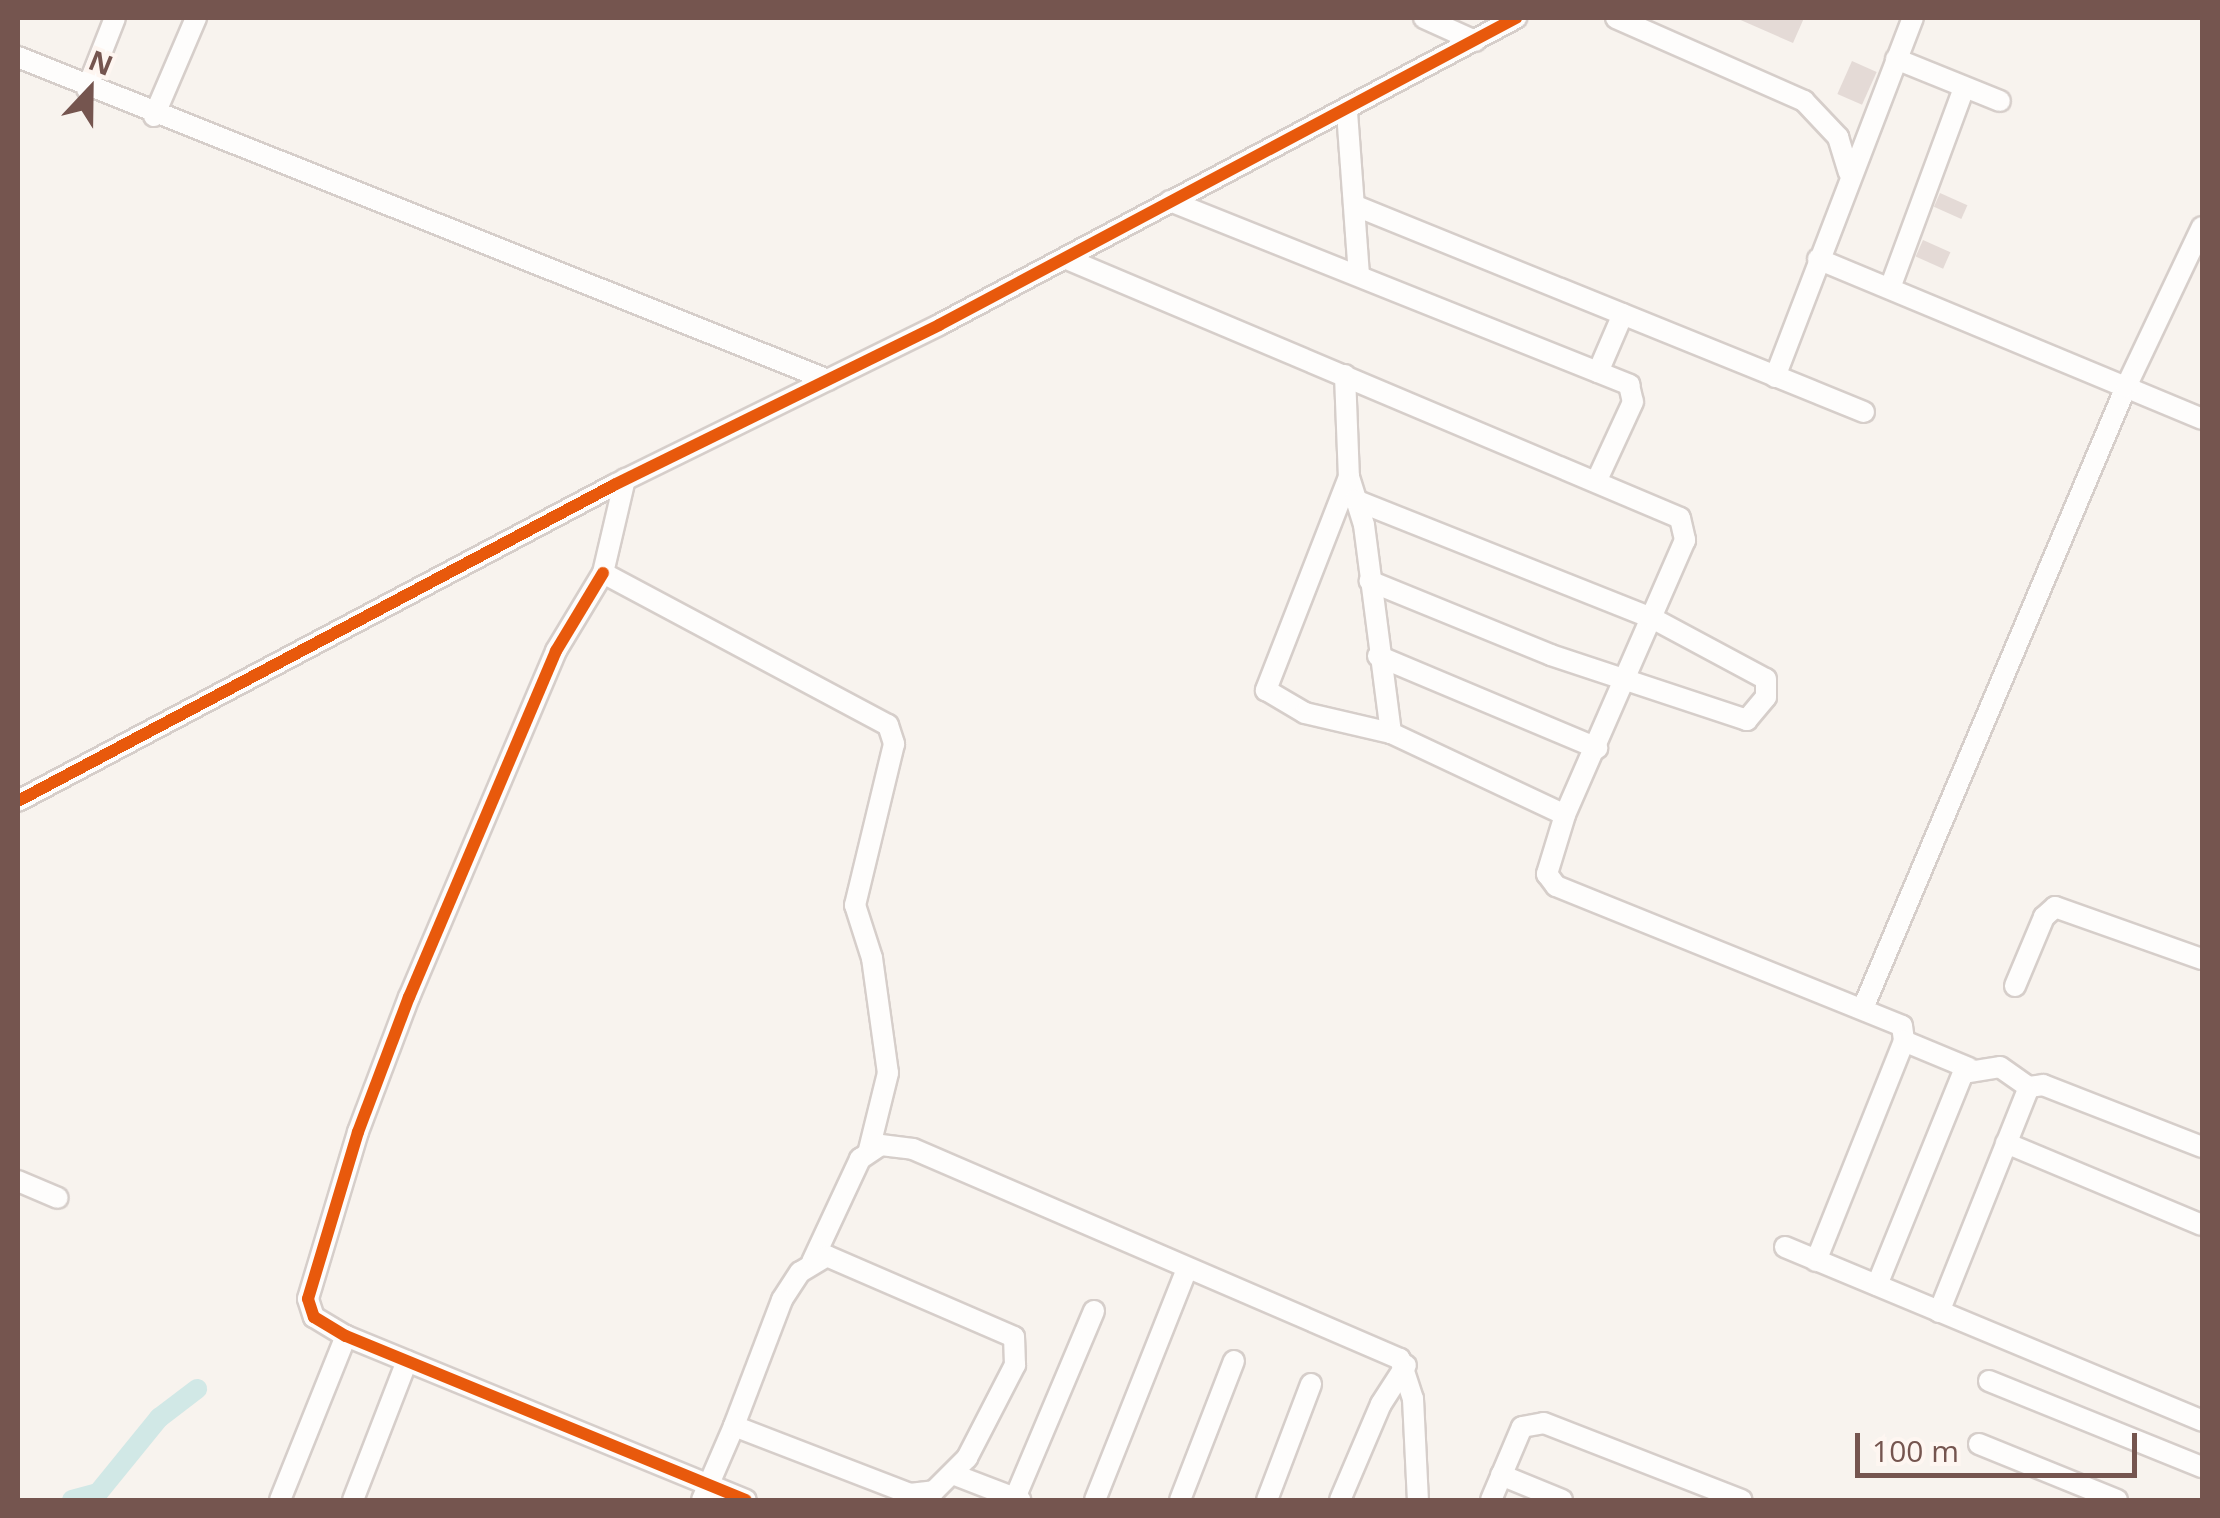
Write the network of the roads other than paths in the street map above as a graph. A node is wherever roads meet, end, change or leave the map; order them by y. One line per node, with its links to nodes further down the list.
1 (115, 18): 11 (street)
2 (196, 18): 14 (street)
3 (1424, 18): 7 (street)
4 (1516, 18): 7 (street)
5 (1616, 18): 15 (street)
6 (1913, 18): 9 (street)
7 (1475, 42): 13 (street)
8 (18, 57): 11 (street)
9 (1896, 59): 10 (street); 15 (street)
10 (1964, 88): 12 (street); 22 (street)
11 (87, 89): 14 (street)
12 (2000, 102)
13 (1347, 112): 16 (street); 17 (street)
14 (154, 116): 27 (street)
15 (1849, 172): 20 (street)
16 (1170, 201): 19 (street); 21 (street)
17 (1356, 206): 21 (street); 23 (street)
18 (2202, 227): 28 (street)
19 (1066, 258): 25 (street); 27 (street)
20 (1818, 259): 22 (street); 26 (street)
21 (1358, 274): 24 (street)
22 (1890, 288): 28 (street)
23 (1622, 314): 24 (street); 26 (street)
24 (1598, 372): 33 (street)
25 (1346, 374): 31 (street); 33 (street)
26 (1775, 377): 29 (street)
27 (828, 380): 32 (street)
28 (2126, 387): 30 (street); 46 (street)
29 (1864, 412)
30 (2202, 419)
31 (1349, 477): 34 (street); 40 (street)
32 (625, 480): 35 (street); 42 (street)
33 (1598, 480): 37 (street)
34 (1355, 500): 36 (street); 37 (street)
35 (603, 572): 52 (street); 63 (street)
36 (1370, 581): 38 (street); 39 (street)
37 (1652, 618): 39 (street); 39 (street)
38 (1378, 656): 40 (street); 41 (street)
39 (1626, 678): 41 (street)
40 (1391, 733): 43 (street)
41 (1598, 748): 43 (street)
42 (18, 801)
43 (1565, 815): 46 (street)
44 (2202, 960): 45 (street)
45 (2015, 986)
46 (1863, 1008): 47 (street)
47 (1904, 1041): 48 (street); 57 (street)
48 (1970, 1068): 49 (street); 60 (street)
49 (2029, 1087): 50 (street); 51 (street)
50 (2006, 1143): 55 (street); 62 (street)
51 (2202, 1147)
52 (869, 1150): 58 (street); 59 (street)
53 (18, 1180): 54 (street)
54 (58, 1198)
55 (2202, 1225)
56 (1785, 1247): 57 (street)
57 (1816, 1260): 60 (street)
58 (812, 1262): 70 (street); 73 (street)
59 (1188, 1269): 66 (street); 80 (street)
60 (1876, 1285): 62 (street)
61 (1094, 1311): 79 (street)
62 (1939, 1312): 69 (street)
63 (346, 1336): 64 (street); 76 (street)
64 (407, 1361): 75 (street); 77 (street)
65 (1234, 1361): 81 (street)
66 (1406, 1365): 83 (street); 84 (street)
67 (1989, 1381): 72 (street)
68 (1311, 1384): 82 (street)
69 (2202, 1421)
70 (734, 1426): 73 (street); 75 (street)
71 (1979, 1444): 88 (street)
72 (2202, 1466)
73 (955, 1475): 79 (street)
74 (1501, 1475): 85 (street); 86 (street); 87 (street)
75 (705, 1493): 78 (street)
76 (280, 1500)
77 (353, 1500)
78 (746, 1500)
79 (1017, 1500)
80 (1096, 1500)
81 (1180, 1500)
82 (1267, 1500)
83 (1340, 1500)
84 (1418, 1500)
85 (1491, 1500)
86 (1562, 1500)
87 (1740, 1500)
88 (2117, 1500)

